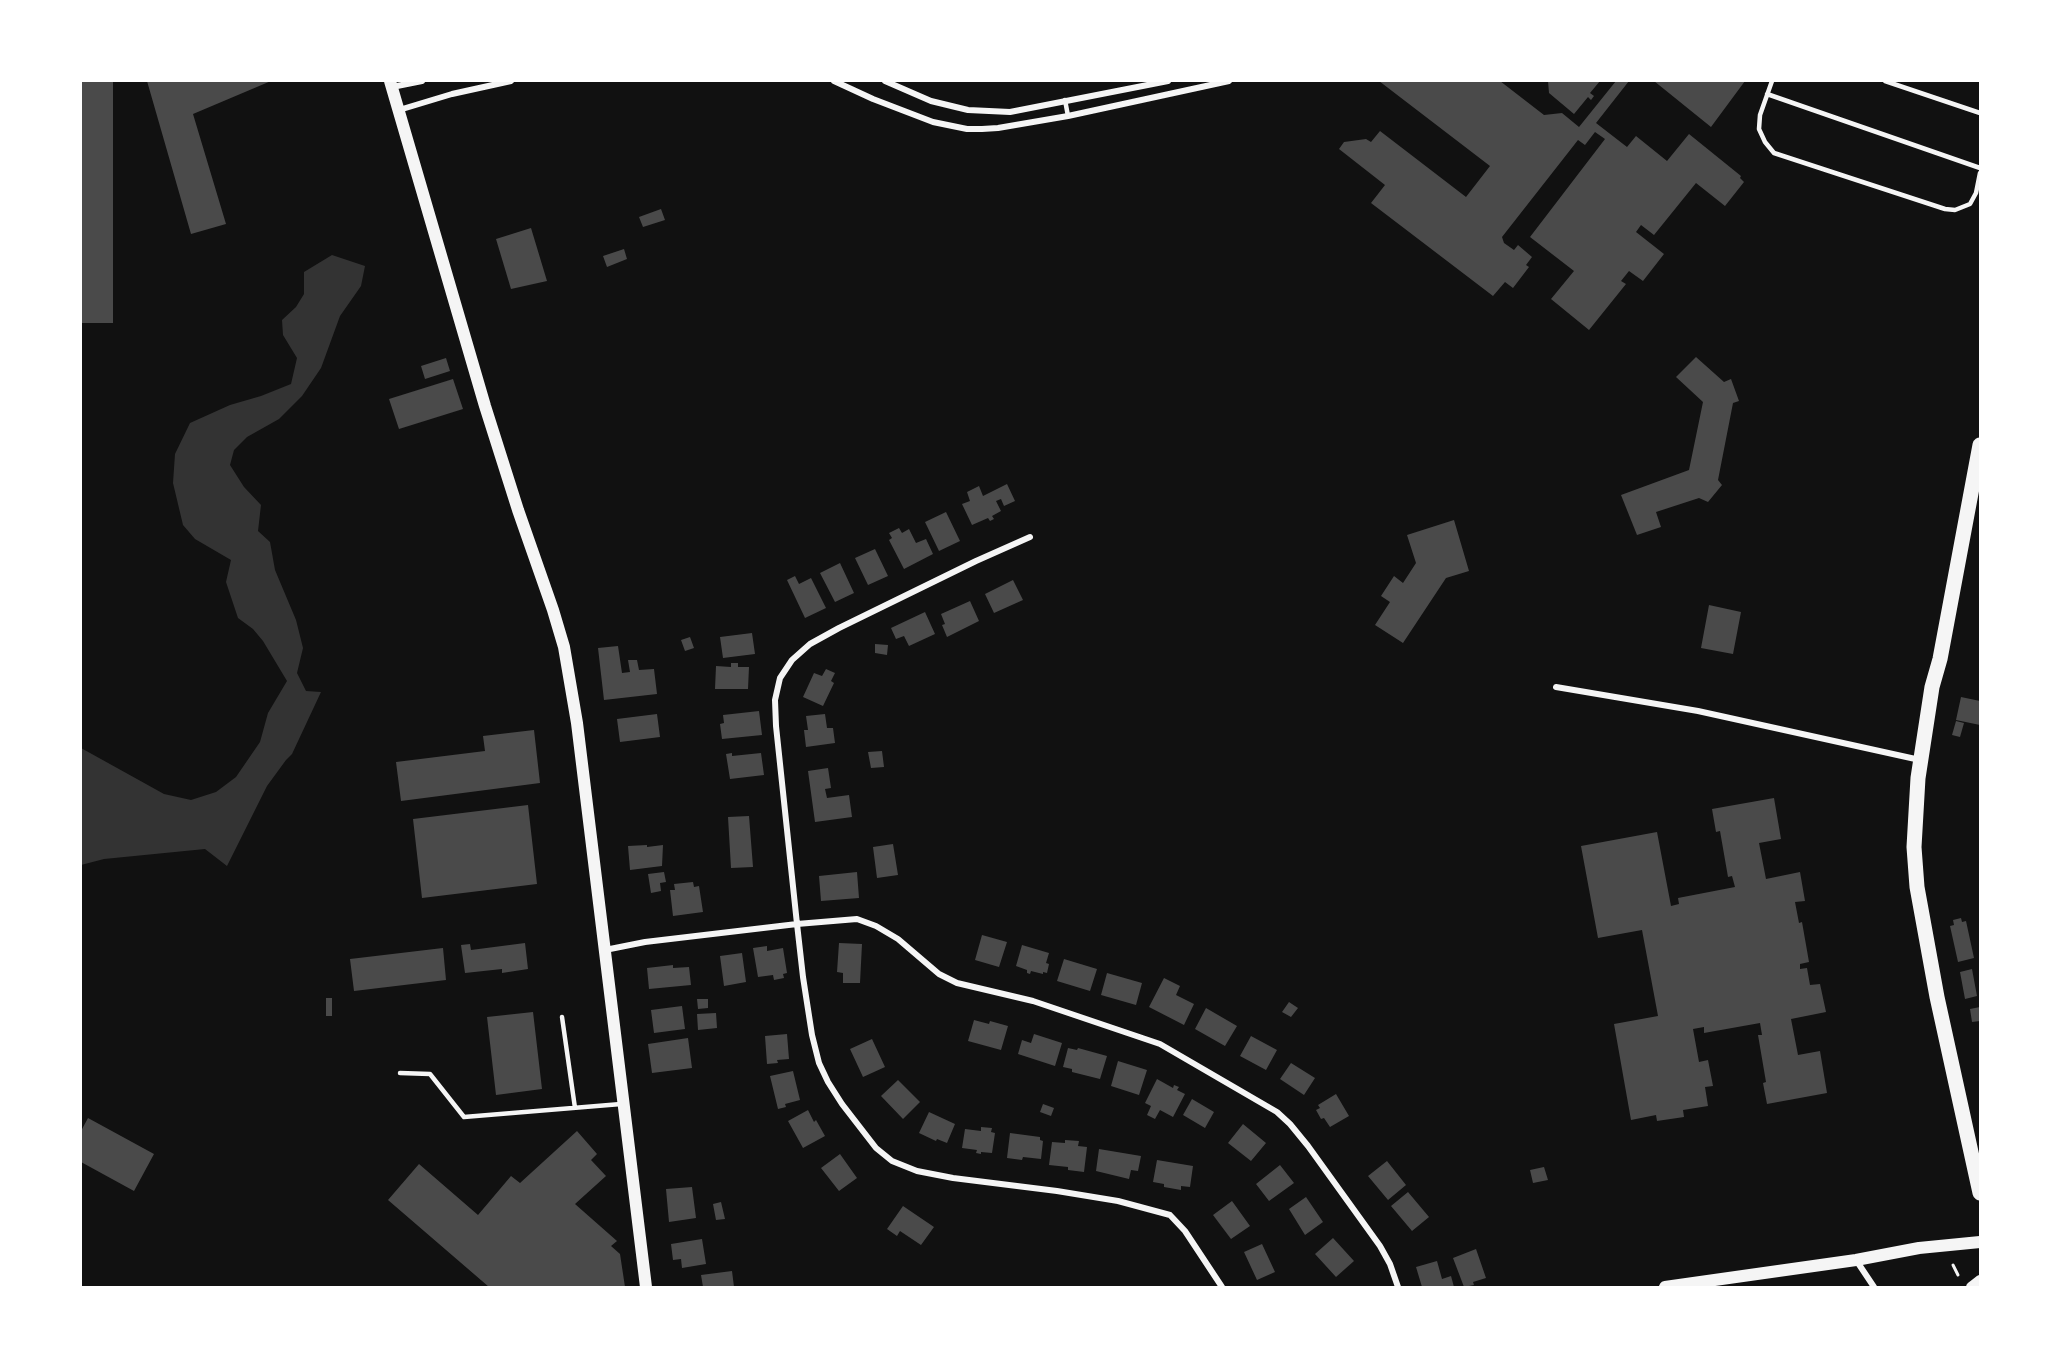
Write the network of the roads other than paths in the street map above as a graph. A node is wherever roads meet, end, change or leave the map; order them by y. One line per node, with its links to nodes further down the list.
1 (422, 81): 9 (street)
2 (511, 81): 12 (street)
3 (834, 81): 14 (street)
4 (885, 81): 11 (street)
5 (1168, 81): 11 (street)
6 (1229, 81): 14 (street)
7 (1772, 81): 10 (lane)
8 (1885, 81): 13 (lane)
9 (391, 84): 12 (main road)
10 (1767, 94): 15 (lane); 16 (lane)
11 (1065, 100): 14 (lane)
12 (398, 110): 22 (main road)
13 (1980, 113)
14 (1068, 116)
15 (1980, 168)
16 (1980, 173)
17 (1980, 446): 20 (main road)
18 (1030, 537): 21 (street)
19 (1556, 687): 20 (street)
20 (1920, 760): 27 (main road)
21 (797, 924): 22 (street); 33 (street); 34 (street)
22 (605, 950): 25 (main road)
23 (562, 1017): 26 (lane)
24 (400, 1073): 26 (lane)
25 (624, 1104): 26 (lane); 32 (main road)
26 (575, 1108)
27 (1980, 1193)
28 (1980, 1242): 29 (main road)
29 (1856, 1260): 31 (main road); 36 (street)
30 (1980, 1280): 37 (street)
31 (1726, 1283): 35 (main road)
32 (646, 1287)
33 (1222, 1287)
34 (1398, 1287)
35 (1665, 1287)
36 (1874, 1287)
37 (1971, 1287)

